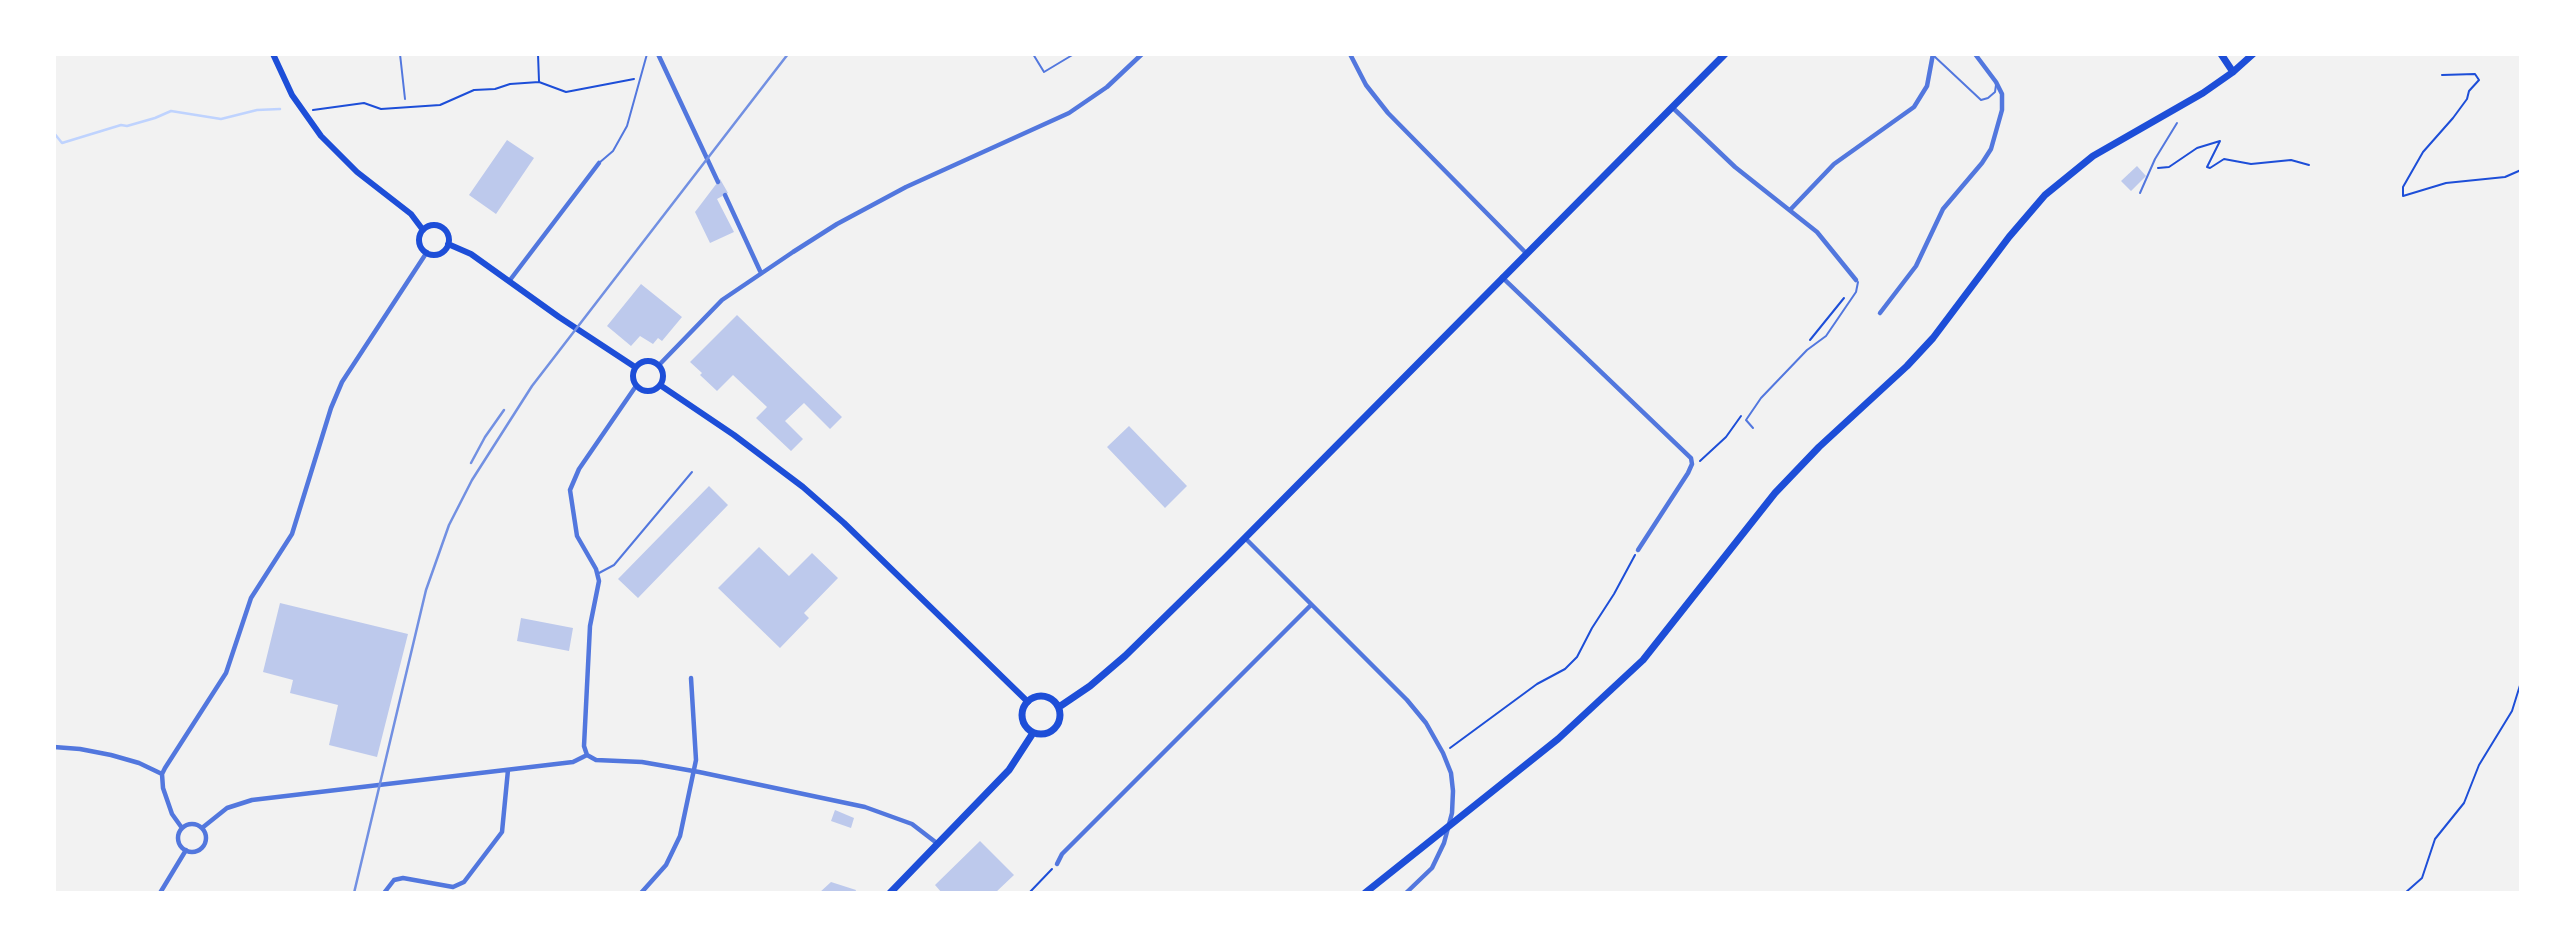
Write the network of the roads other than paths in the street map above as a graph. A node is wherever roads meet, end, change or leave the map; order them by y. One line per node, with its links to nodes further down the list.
1 (273, 54): 24 (main road)
2 (400, 54): 16 (lane)
3 (647, 54): 19 (lane)
4 (658, 54): 20 (street)
5 (1033, 54): 6 (lane)
6 (1074, 54)
7 (1142, 54): 28 (street)
8 (1350, 54): 27 (street)
9 (1725, 54): 17 (main road)
10 (1975, 54): 15 (street)
11 (2221, 54): 14 (main road)
12 (2253, 54): 14 (main road)
13 (1933, 55): 15 (lane); 23 (street)
14 (2234, 72): 61 (main road)
15 (1996, 82): 32 (street)
16 (405, 99)
17 (1672, 107): 23 (street); 27 (main road)
18 (2177, 123): 21 (lane)
19 (598, 163): 30 (street)
20 (718, 182)
21 (2140, 193)
22 (725, 195): 28 (street)
23 (1790, 210): 31 (street)
24 (423, 230): 25 (main road); 26 (main road)
25 (448, 244): 26 (main road); 30 (main road)
26 (426, 252): 51 (street)
27 (1526, 253): 29 (main road)
28 (761, 273): 33 (street)
29 (1503, 277): 39 (main road); 40 (street)
30 (510, 280): 34 (main road)
31 (1856, 280): 37 (lane)
32 (1880, 313)
33 (659, 365): 34 (main road); 35 (main road)
34 (635, 367): 36 (main road)
35 (660, 385): 36 (main road); 44 (main road)
36 (636, 386): 41 (street)
37 (1753, 428)
38 (692, 472): 41 (lane)
39 (1245, 538): 42 (street); 45 (main road)
40 (1638, 550)
41 (598, 573): 48 (street)
42 (1311, 605): 56 (street); 62 (street)
43 (691, 678): 50 (street)
44 (1028, 702): 45 (main road); 46 (main road)
45 (1059, 707): 46 (main road)
46 (1033, 733): 54 (main road)
47 (54, 747): 51 (street)
48 (587, 755): 49 (street); 50 (street)
49 (508, 770): 53 (street); 59 (street)
50 (694, 771): 54 (street); 60 (street)
51 (162, 774): 52 (street)
52 (181, 828): 53 (street); 55 (street)
53 (202, 828): 55 (street)
54 (938, 844): 57 (main road)
55 (186, 850): 58 (street)
56 (1057, 864)
57 (893, 892)
58 (160, 893)
59 (384, 893)
60 (641, 893)
61 (1366, 893)
62 (1406, 893)

